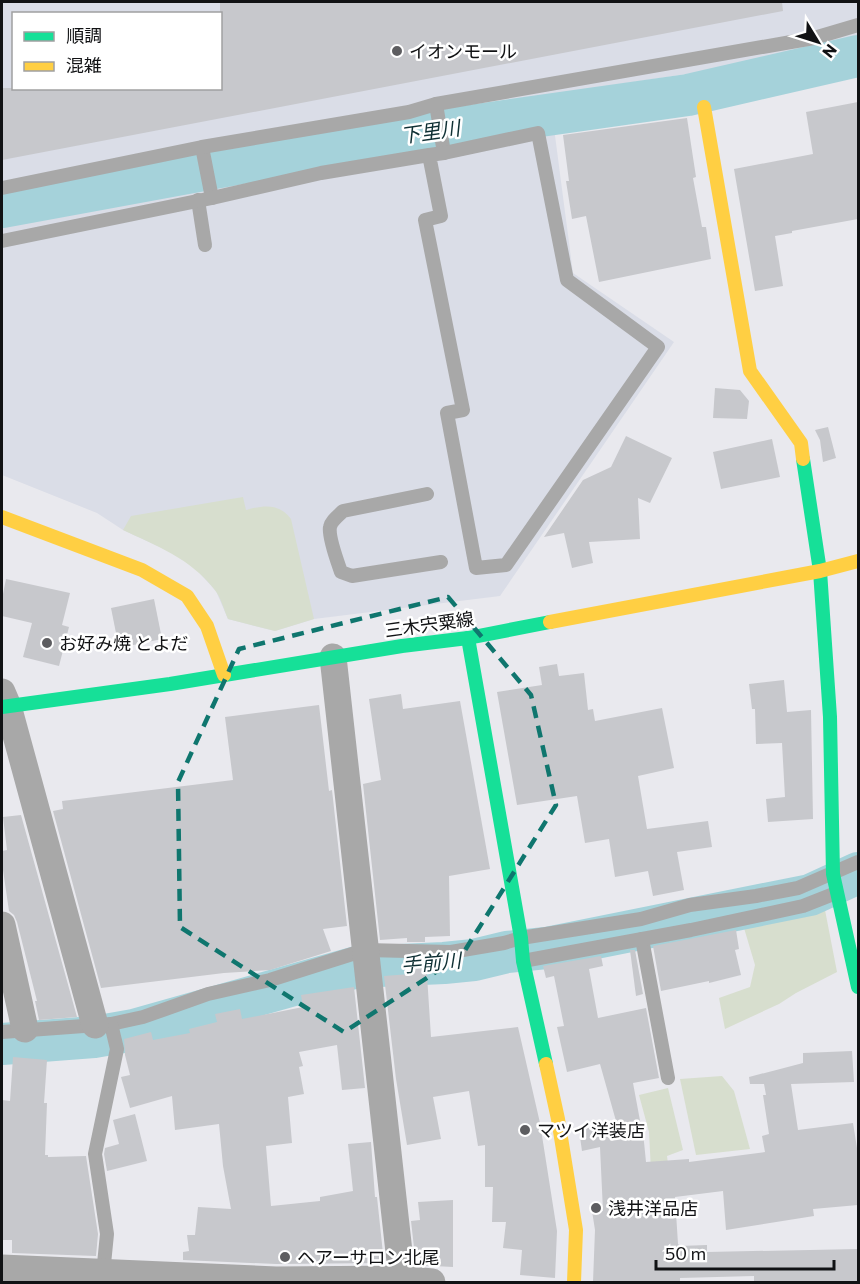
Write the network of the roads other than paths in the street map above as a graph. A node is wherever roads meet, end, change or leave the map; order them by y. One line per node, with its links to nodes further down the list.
1 (858, 25): 2 (lane)
2 (436, 104): 4 (lane); 5 (lane)
3 (704, 107): 15 (street)
4 (202, 147): 7 (lane); 8 (lane)
5 (444, 153): 6 (lane); 6 (lane)
6 (429, 155): 8 (lane)
7 (2, 188)
8 (205, 199): 9 (lane); 10 (lane)
9 (2, 241)
10 (205, 245)
11 (427, 494): 14 (lane)
12 (2, 517): 18 (street)
13 (858, 561): 15 (street, 三木宍粟線)
14 (441, 562)
15 (820, 571): 16 (street, 三木宍粟線); 21 (street)
16 (468, 638): 17 (street, 三木宍粟線); 24 (street)
17 (333, 657): 18 (street, 三木宍粟線); 27 (street)
18 (224, 675): 19 (street, 三木宍粟線)
19 (4, 702): 29 (street)
20 (858, 862): 21 (lane)
21 (833, 874): 22 (street); 24 (lane)
22 (836, 893): 25 (lane); 28 (street)
23 (2, 925): 30 (street)
24 (521, 938): 26 (street); 27 (lane)
25 (642, 939): 26 (lane); 31 (lane)
26 (523, 961): 37 (street)
27 (366, 962): 29 (lane); 35 (street)
28 (858, 987)
29 (103, 1024): 30 (lane); 33 (lane)
30 (13, 1031)
31 (668, 1078)
32 (2, 1268): 33 (street)
33 (103, 1274): 34 (street)
34 (142, 1279): 35 (street)
35 (402, 1279): 36 (street)
36 (432, 1282)
37 (574, 1282)

